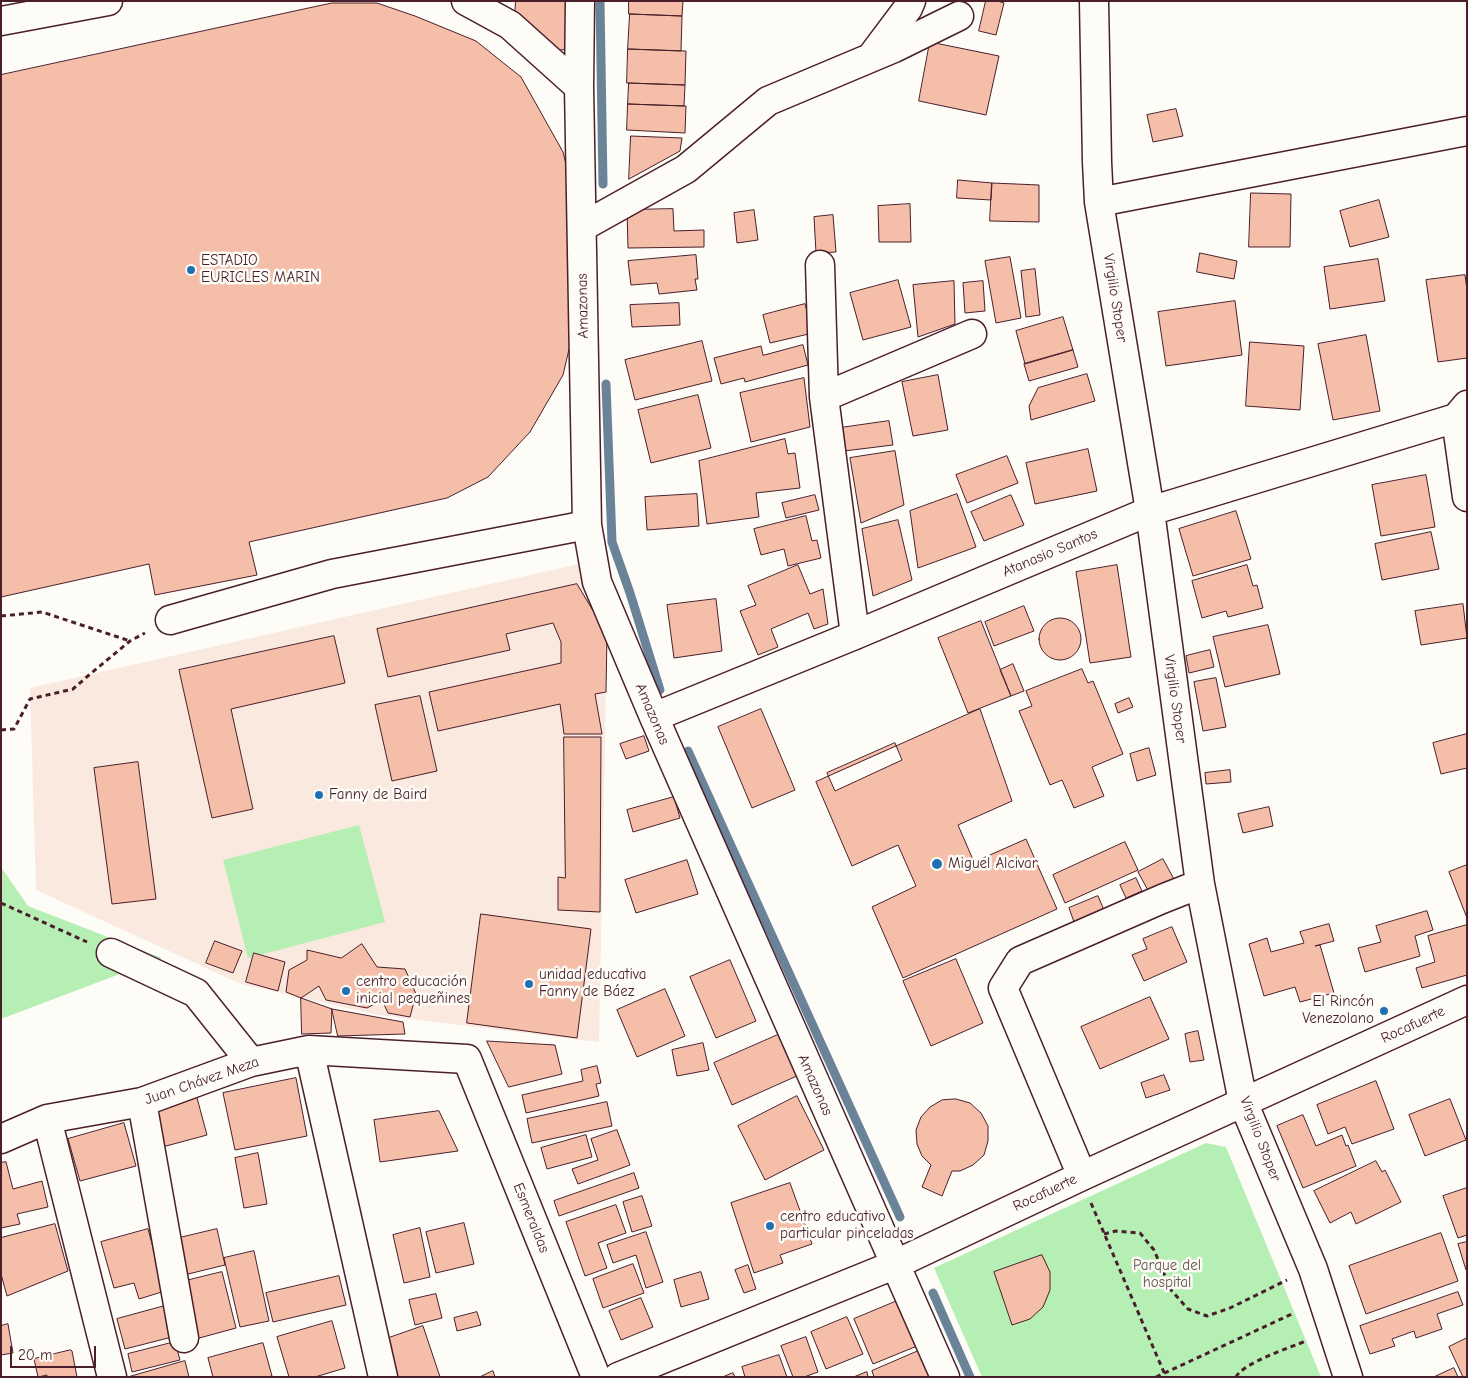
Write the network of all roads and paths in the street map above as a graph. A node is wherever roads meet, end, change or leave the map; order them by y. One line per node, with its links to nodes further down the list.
1 (108, 1): 7 (street)
2 (466, 1): 9 (street)
3 (580, 1): 9 (street, Amazonas)
4 (911, 1): 8 (street)
5 (1094, 1): 11 (street, Virgilio Stoper)
6 (959, 16): 8 (street)
7 (1, 21)
8 (871, 57): 12 (street)
9 (578, 87): 12 (street, Amazonas)
10 (1467, 131): 11 (street)
11 (1099, 202): 18 (street, Virgilio Stoper)
12 (582, 227): 19 (street, Amazonas)
13 (820, 266): 15 (street)
14 (972, 334): 15 (street)
15 (824, 397): 22 (street)
16 (1462, 411): 17 (street); 18 (street, Atanasio Santos)
17 (1467, 497)
18 (1150, 510): 22 (street, Atanasio Santos); 26 (street, Virgilio Stoper)
19 (587, 524): 21 (street); 24 (street, Amazonas)
20 (1, 616): 23 (path)
21 (170, 620): 23 (path)
22 (855, 634): 24 (street, Atanasio Santos)
23 (130, 641): 25 (path)
24 (654, 718): 39 (street, Amazonas)
25 (1, 730)
26 (1200, 884): 34 (street, Virgilio Stoper); 37 (street)
27 (1, 903): 28 (path)
28 (111, 953): 32 (street)
29 (1467, 1000): 34 (street, Rocafuerte)
30 (309, 1050): 31 (street, Juan Chávez Meza); 32 (street, Juan Chávez Meza); 46 (street)
31 (468, 1060): 47 (street, Esmeraldas)
32 (251, 1062): 33 (street, Juan Chávez Meza)
33 (142, 1102): 35 (street, Juan Chávez Meza); 42 (street)
34 (1243, 1102): 37 (street, Rocafuerte); 40 (street, Virgilio Stoper)
35 (47, 1119): 36 (street, Juan Chávez Meza); 45 (street)
36 (1, 1139)
37 (1082, 1176): 38 (path); 39 (street, Rocafuerte)
38 (1104, 1234): 40 (path); 44 (path)
39 (894, 1265): 48 (street, Rocafuerte); 49 (street, Amazonas)
40 (1313, 1269): 52 (street, Virgilio Stoper)
41 (1294, 1313): 44 (path)
42 (184, 1338)
43 (1306, 1341): 51 (path)
44 (1165, 1375): 50 (path)
45 (112, 1377)
46 (383, 1377)
47 (596, 1377)
48 (618, 1377)
49 (945, 1377)
50 (1156, 1377)
51 (1236, 1377)
52 (1348, 1377)

